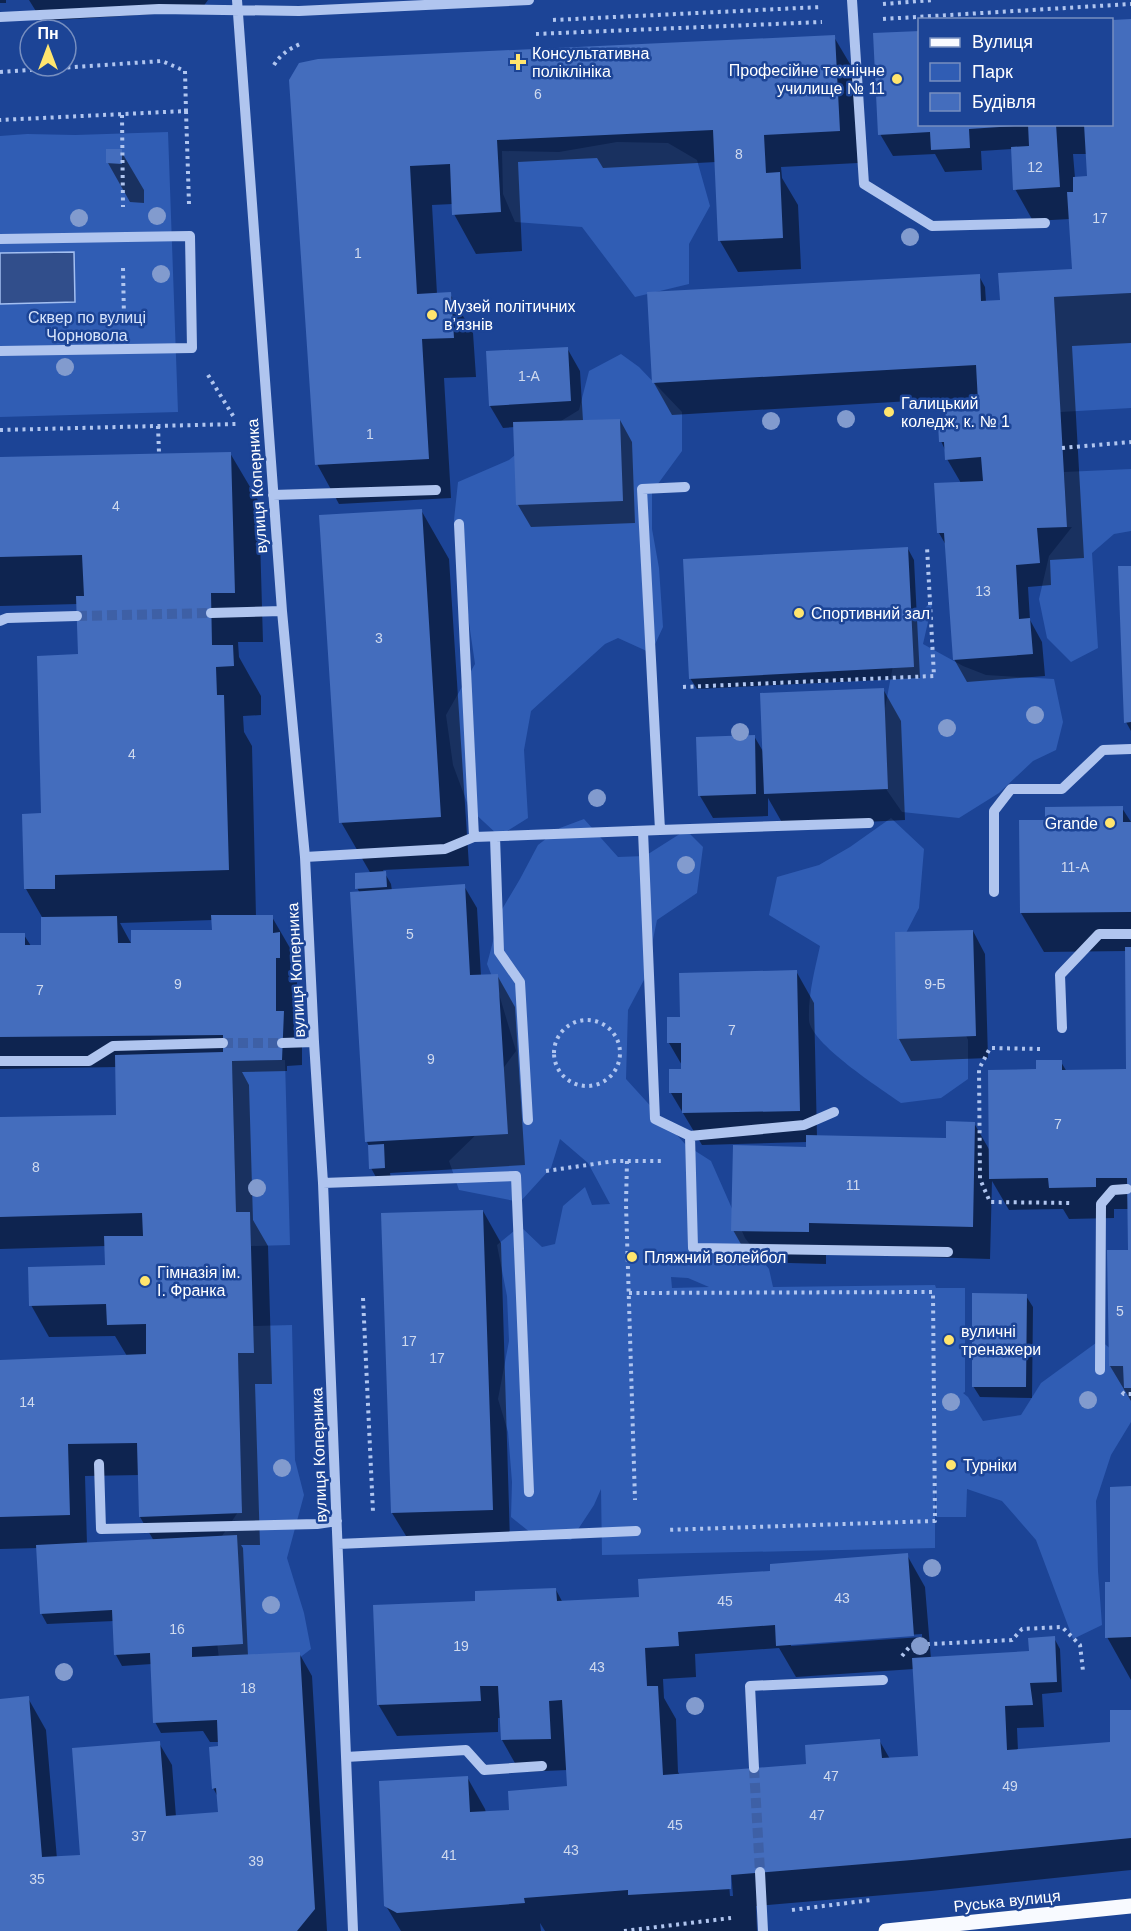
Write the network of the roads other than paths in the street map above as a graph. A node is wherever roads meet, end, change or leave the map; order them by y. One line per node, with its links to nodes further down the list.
1 (529, 0): 2 (street)
2 (506, 1): 4 (street)
3 (852, 3): 6 (street)
4 (237, 4): 5 (street); 11 (street, вулиця Коперника)
5 (0, 17)
6 (1045, 223)
7 (0, 240): 8 (street)
8 (0, 351)
9 (685, 487): 19 (street)
10 (436, 490): 11 (street)
11 (273, 495): 13 (street, вулиця Коперника)
12 (459, 524): 21 (street)
13 (282, 611): 14 (street); 23 (street, вулиця Коперника)
14 (212, 613)
15 (77, 616): 16 (street)
16 (0, 621)
17 (1131, 749): 24 (street)
18 (869, 823): 19 (street)
19 (660, 830): 20 (street)
20 (643, 831): 22 (street); 33 (street)
21 (474, 837): 22 (street); 23 (street)
22 (495, 837): 32 (street)
23 (306, 857): 27 (street, вулиця Коперника)
24 (994, 892)
25 (1131, 934): 26 (street)
26 (1062, 1028)
27 (314, 1042): 29 (street); 34 (street, вулиця Коперника)
28 (223, 1043): 30 (street)
29 (282, 1043)
30 (0, 1061)
31 (834, 1112): 33 (street)
32 (528, 1120)
33 (690, 1136): 36 (street)
34 (323, 1183): 39 (street); 40 (street, вулиця Коперника)
35 (1127, 1189): 37 (street)
36 (948, 1252)
37 (1100, 1370)
38 (99, 1464): 40 (street)
39 (528, 1492)
40 (337, 1521): 42 (street, вулиця Коперника)
41 (636, 1531): 42 (street)
42 (338, 1544): 44 (street, вулиця Коперника)
43 (883, 1680): 46 (street)
44 (346, 1758): 45 (street); 49 (street, вулиця Коперника)
45 (542, 1766)
46 (754, 1768)
47 (760, 1872): 50 (street)
48 (1131, 1906): 51 (main road, Руська вулиця)
49 (352, 1931)
50 (763, 1931)
51 (886, 1931)

